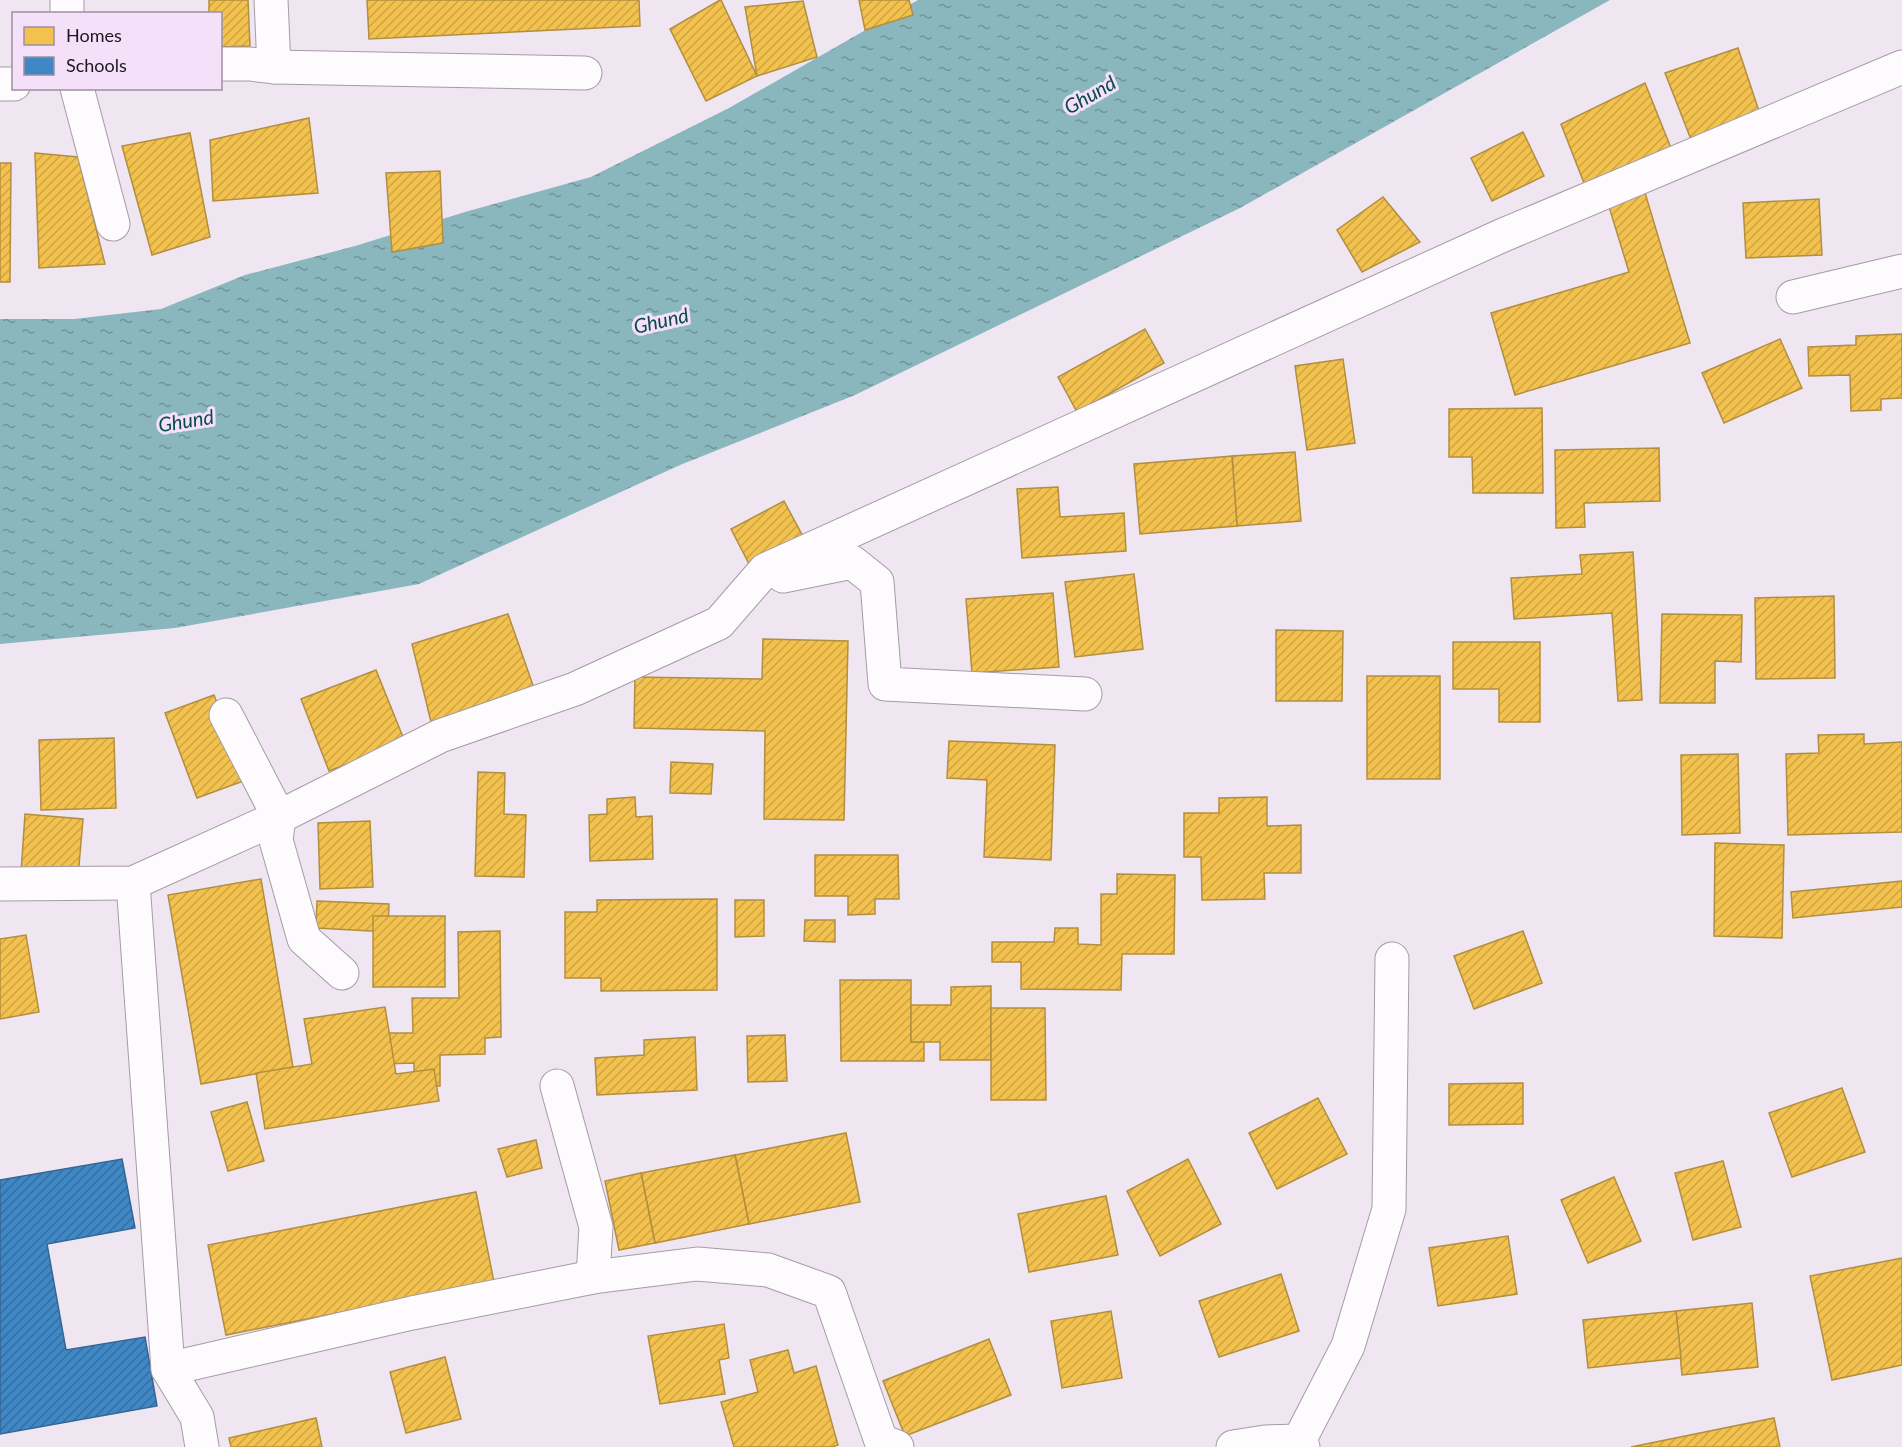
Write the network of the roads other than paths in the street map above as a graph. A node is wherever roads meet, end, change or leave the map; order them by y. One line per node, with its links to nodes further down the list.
1 (271, 0): 4 (street)
2 (222, 64): 4 (street)
3 (1902, 67): 10 (street)
4 (274, 68): 5 (street)
5 (585, 74)
6 (78, 90): 7 (street)
7 (113, 224)
8 (1902, 271): 9 (street)
9 (1793, 297)
10 (765, 570): 11 (street); 13 (street)
11 (1085, 694)
12 (226, 716): 13 (street)
13 (279, 817): 14 (street); 17 (street)
14 (133, 883): 15 (street); 20 (street)
15 (0, 884)
16 (1392, 959): 21 (street)
17 (342, 973)
18 (557, 1086): 19 (street)
19 (593, 1277): 20 (street); 23 (street)
20 (168, 1369): 22 (street)
21 (1301, 1444): 24 (street)
22 (202, 1447)
23 (897, 1447)
24 (1233, 1447)

